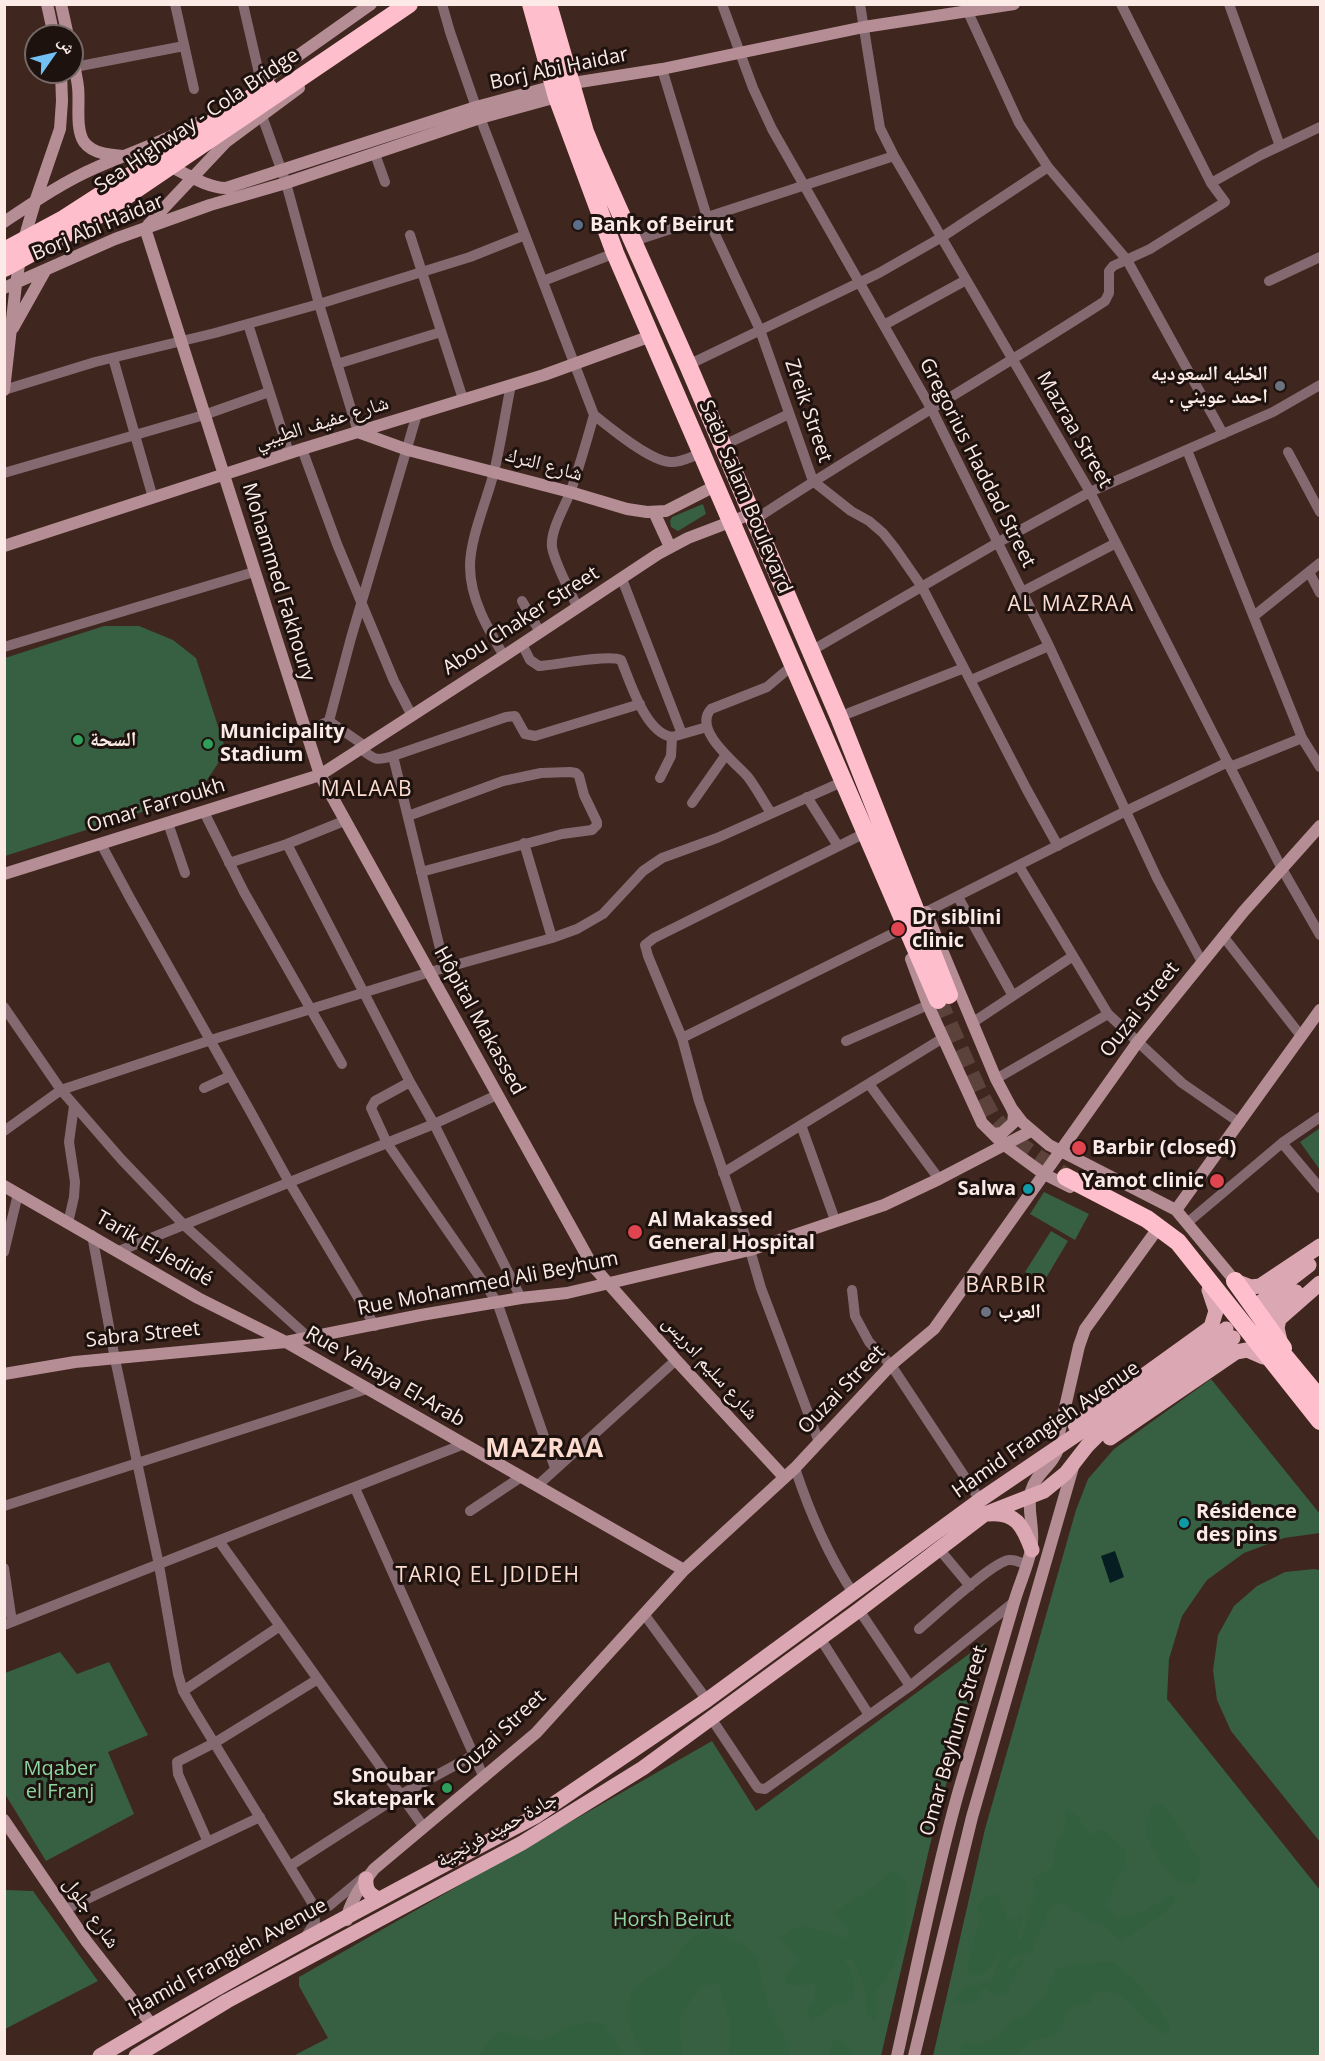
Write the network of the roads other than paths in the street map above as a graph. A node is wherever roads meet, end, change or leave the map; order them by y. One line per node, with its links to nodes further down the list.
1 (47, 4): 18 (street)
2 (61, 4): 19 (street)
3 (176, 4): 21 (street)
4 (243, 4): 25 (street)
5 (371, 4): 25 (street)
6 (388, 4): 53 (highway, Sea Highway - Cola Bridge, bridge)
7 (410, 4): 57 (highway, Sea Highway - Cola Bridge, bridge)
8 (420, 4): 31 (street)
9 (442, 4): 30 (street)
10 (531, 4): 29 (highway, Saëb Salam Boulevard)
11 (548, 4): 29 (highway, Saëb Salam Boulevard)
12 (722, 4): 22 (street, Gregorius Haddad Street)
13 (860, 4): 20 (street, Mazraa Street)
14 (1014, 4): 17 (street, Borj Abi Haidar)
15 (1121, 4): 42 (street)
16 (1229, 4): 33 (street)
17 (967, 10): 20 (street, Borj Abi Haidar); 37 (street)
18 (51, 24)
19 (65, 24)
20 (864, 27): 22 (street, Borj Abi Haidar); 36 (street, Mazraa Street)
21 (184, 46): 23 (street); 28 (street)
22 (740, 52): 24 (street, Borj Abi Haidar); 43 (street, Gregorius Haddad Street)
23 (84, 60)
24 (662, 69): 29 (street, Borj Abi Haidar); 45 (street, Zreik Street)
25 (261, 82): 35 (street)
26 (61, 84): 44 (street)
27 (77, 84): 35 (street, Borj Abi Haidar)
28 (194, 89)
29 (564, 90): 30 (street, Borj Abi Haidar); 51 (highway, Saëb Salam Boulevard); 54 (highway, Saëb Salam Boulevard)
30 (478, 112): 34 (street, Borj Abi Haidar); 38 (street, Borj Abi Haidar); 49 (street)
31 (262, 117): 38 (street); 39 (street)
32 (1320, 127): 33 (street)
33 (1280, 146): 42 (street)
34 (375, 154): 40 (street); 41 (street, Borj Abi Haidar)
35 (126, 156): 39 (street, Borj Abi Haidar); 44 (street)
36 (894, 156): 43 (street); 50 (street, Mazraa Street)
37 (1048, 167): 50 (street); 56 (street)
38 (282, 170): 39 (street, Borj Abi Haidar); 41 (street)
39 (194, 177): 47 (street)
40 (385, 182)
41 (286, 183): 47 (street, Borj Abi Haidar); 65 (street)
42 (1211, 183): 56 (street)
43 (804, 186): 45 (street); 63 (street, Gregorius Haddad Street)
44 (34, 202): 46 (street); 52 (street)
45 (707, 217): 51 (street); 69 (street, Zreik Street)
46 (4, 222)
47 (145, 228): 58 (street, Borj Abi Haidar); 72 (street, Mohammed Fakhoury)
48 (410, 234): 59 (street)
49 (525, 235): 59 (street); 61 (street)
50 (942, 237): 60 (street, Mazraa Street); 63 (street)
51 (631, 242): 77 (highway, Saëb Salam Boulevard)
52 (22, 246): 58 (street); 64 (street)
53 (4, 251)
54 (615, 253): 61 (street); 71 (highway, Saëb Salam Boulevard)
55 (1320, 257): 62 (street)
56 (1127, 260): 74 (street); 89 (street)
57 (4, 268)
58 (45, 271): 64 (street, Borj Abi Haidar); 66 (street)
59 (421, 273): 65 (street); 70 (street)
60 (966, 280): 68 (street); 74 (street, Mazraa Street)
61 (543, 281): 76 (street)
62 (1269, 281)
63 (860, 284): 68 (street, Gregorius Haddad Street); 69 (street)
64 (10, 286): 66 (street)
65 (319, 304): 67 (street); 75 (street)
66 (9, 321): 80 (street)
67 (248, 324): 72 (street); 81 (street)
68 (884, 325): 83 (street, Gregorius Haddad Street)
69 (760, 330): 77 (street); 85 (street, Zreik Street)
70 (441, 332): 75 (street); 82 (street)
71 (651, 336): 76 (street, شارع عفيف الطيبي); 97 (highway, Saëb Salam Boulevard)
72 (180, 341): 73 (street); 86 (street, Mohammed Fakhoury)
73 (113, 358): 80 (street); 90 (street)
74 (1011, 359): 83 (street); 104 (street, Mazraa Street)
75 (337, 364): 88 (street)
76 (576, 365): 78 (street, شارع عفيف الطيبي); 87 (street)
77 (687, 365): 91 (highway, Saëb Salam Boulevard)
78 (511, 385): 82 (street, شارع عفيف الطيبي); 98 (street)
79 (1320, 385): 89 (street)
80 (4, 390)
81 (269, 392): 86 (street); 96 (street)
82 (463, 399): 84 (street, شارع عفيف الطيبي)
83 (932, 410): 101 (street); 110 (street, Gregorius Haddad Street)
84 (417, 414): 88 (street, شارع عفيف الطيبي); 93 (street)
85 (789, 414): 91 (street); 101 (street, Zreik Street)
86 (204, 415): 90 (street); 100 (street, Mohammed Fakhoury)
87 (594, 415): 97 (street); 103 (street)
88 (358, 432): 92 (street, شارع عفيف الطيبي); 93 (street, شارع الترك)
89 (1223, 434): 94 (street)
90 (134, 435): 99 (street); 105 (street)
91 (722, 446): 108 (highway, Saëb Salam Boulevard)
92 (302, 449): 96 (street, شارع عفيف الطيبي); 122 (street)
93 (408, 450): 98 (street, شارع الترك); 122 (street)
94 (1187, 450): 104 (street); 124 (street)
95 (1288, 452): 107 (street)
96 (289, 453): 100 (street, شارع عفيف الطيبي)
97 (702, 453): 102 (highway, Saëb Salam Boulevard)
98 (494, 471): 103 (street, شارع الترك); 130 (street)
99 (4, 473)
100 (224, 475): 105 (street, شارع عفيف الطيبي); 115 (street, Mohammed Fakhoury)
101 (813, 481): 108 (street); 118 (street, Zreik Street)
102 (717, 485): 106 (street, شارع الترك); 109 (highway, Saëb Salam Boulevard)
103 (570, 492): 106 (street, شارع الترك); 123 (street)
104 (1090, 492): 110 (street); 111 (street, Mazraa Street)
105 (153, 498): 112 (street, شارع عفيف الطيبي)
106 (654, 512): 113 (street)
107 (1320, 512)
108 (753, 517): 109 (street, Abou Chaker Street); 129 (highway, Saëb Salam Boulevard)
109 (732, 522): 113 (street, Abou Chaker Street); 131 (highway, Saëb Salam Boulevard)
110 (997, 543): 118 (street); 119 (street, Gregorius Haddad Street)
111 (1116, 543): 119 (street); 145 (street, Mazraa Street)
112 (4, 546)
113 (670, 547): 117 (street, Abou Chaker Street)
114 (1320, 563): 116 (street)
115 (254, 572): 128 (street); 139 (street, Mohammed Fakhoury)
116 (1308, 572): 120 (street); 124 (street)
117 (622, 579): 123 (street, Abou Chaker Street); 140 (street)
118 (922, 587): 129 (street); 132 (street, Zreik Street)
119 (1022, 592): 127 (street, Gregorius Haddad Street)
120 (1320, 593)
121 (522, 601): 125 (street)
122 (362, 605): 135 (street); 137 (street)
123 (577, 606): 125 (street, Abou Chaker Street)
124 (1254, 616): 141 (street)
125 (540, 632): 126 (street, Abou Chaker Street)
126 (522, 644): 130 (street, Abou Chaker Street); 134 (street)
127 (1049, 646): 133 (street); 152 (street, Gregorius Haddad Street)
128 (4, 647)
129 (811, 651): 136 (highway, Saëb Salam Boulevard)
130 (504, 656): 135 (street, Abou Chaker Street)
131 (793, 665): 138 (street); 149 (highway, Saëb Salam Boulevard)
132 (964, 668): 133 (street, Zreik Street); 136 (street)
133 (971, 680): 165 (street, Zreik Street)
134 (640, 704): 140 (street); 143 (street)
135 (412, 716): 142 (street, Abou Chaker Street)
136 (839, 717): 159 (highway, Saëb Salam Boulevard)
137 (329, 721): 139 (street); 142 (street)
138 (707, 727): 140 (street); 144 (street)
139 (305, 732): 147 (street, Mohammed Fakhoury)
140 (677, 735): 148 (street)
141 (1302, 738): 145 (street); 146 (street)
142 (363, 747): 143 (street); 147 (street, Abou Chaker Street)
143 (393, 756): 155 (street)
144 (725, 756): 151 (street); 154 (street)
145 (1229, 764): 152 (street); 168 (street, Mazraa Street)
146 (1320, 767)
147 (320, 776): 153 (street, Omar Farroukh); 156 (street, Hôpital Makassed)
148 (660, 778)
149 (844, 781): 150 (street); 160 (highway, Saëb Salam Boulevard)
150 (807, 797): 154 (street); 164 (street)
151 (692, 803)
152 (1126, 811): 165 (street); 179 (street, Gregorius Haddad Street)
153 (204, 812): 157 (street, Omar Farroukh); 166 (street)
154 (771, 813): 177 (street)
155 (408, 816): 161 (street); 169 (street)
156 (344, 820): 163 (street); 181 (street, Hôpital Makassed)
157 (168, 823): 162 (street, Omar Farroukh); 170 (street)
158 (1320, 826): 168 (street, Ouzai Street)
159 (886, 832): 173 (highway); 184 (highway, Saëb Salam Boulevard)
160 (865, 833): 164 (street); 174 (highway); 184 (highway, Saëb Salam Boulevard)
161 (524, 843): 169 (street); 177 (street)
162 (101, 844): 171 (street, Omar Farroukh); 193 (street)
163 (287, 844): 166 (street); 182 (street)
164 (838, 846): 191 (street)
165 (1058, 846): 167 (street)
166 (229, 863): 186 (street)
167 (1019, 866): 172 (street); 178 (street)
168 (1281, 867): 175 (street, Mazraa Street); 176 (street, Ouzai Street)
169 (421, 872): 180 (street)
170 (185, 873)
171 (4, 874)
172 (958, 897): 173 (street); 183 (street)
173 (926, 912): 189 (street)
174 (900, 930): 184 (street, Saëb Salam Boulevard); 191 (street)
175 (1320, 935)
176 (1223, 936): 179 (street, Ouzai Street); 190 (street)
177 (552, 938): 180 (street)
178 (1073, 956): 183 (street); 188 (street)
179 (1202, 962): 195 (street, Ouzai Street)
180 (445, 969): 181 (street)
181 (430, 972): 182 (street); 203 (street, Hôpital Makassed)
182 (365, 993): 186 (street); 199 (street)
183 (1013, 996): 189 (street)
184 (938, 1000): 192 (street, Saëb Salam Boulevard); 194 (street)
185 (4, 1006): 202 (street)
186 (312, 1010): 193 (street); 196 (street)
187 (1320, 1010): 190 (street)
188 (1108, 1014): 195 (street); 198 (street)
189 (972, 1023): 198 (street)
190 (1301, 1036): 208 (street)
191 (682, 1038): 218 (street)
192 (943, 1038): 200 (street); 212 (street, Saëb Salam Boulevard)
193 (211, 1040): 197 (street); 202 (street)
194 (846, 1041)
195 (1137, 1043): 208 (street); 216 (street, Ouzai Street)
196 (342, 1064)
197 (230, 1076): 201 (street); 221 (street)
198 (996, 1079): 205 (street)
199 (410, 1082): 207 (street); 213 (street)
200 (869, 1084): 209 (street); 220 (street)
201 (204, 1088)
202 (61, 1090): 204 (street); 210 (street)
203 (497, 1095): 207 (street); 239 (street, Hôpital Makassed)
204 (74, 1106): 228 (street); 229 (street)
205 (1012, 1109): 211 (street); 212 (street)
206 (1320, 1117): 214 (street)
207 (434, 1124): 213 (street); 243 (street)
208 (1240, 1124): 225 (street)
209 (801, 1125): 218 (street); 226 (street)
210 (4, 1131)
211 (1031, 1131): 215 (street, Rue Mohammed Ali Beyhum); 216 (street)
212 (993, 1134): 215 (street, Saëb Salam Boulevard)
213 (387, 1143): 221 (street); 244 (street)
214 (1282, 1143): 223 (street); 227 (street)
215 (1003, 1144): 219 (street, Saëb Salam Boulevard); 220 (street, Rue Mohammed Ali Beyhum)
216 (1060, 1151): 217 (street); 219 (street, Ouzai Street)
217 (1068, 1172): 219 (street, Saëb Salam Boulevard); 225 (street); 230 (street); 254 (highway); 257 (highway)
218 (723, 1173): 233 (street)
219 (1044, 1174): 252 (street, Ouzai Street)
220 (939, 1179): 226 (street, Rue Mohammed Ali Beyhum)
221 (289, 1182): 229 (street); 245 (street)
222 (4, 1186): 224 (street, Tarik El-Jedidé)
223 (1320, 1188)
224 (18, 1194): 228 (street, Tarik El-Jedidé); 235 (street)
225 (1176, 1210): 227 (street)
226 (835, 1220): 233 (street, Rue Mohammed Ali Beyhum)
227 (1187, 1222): 238 (street)
228 (68, 1223): 231 (street, Tarik El-Jedidé)
229 (184, 1226): 234 (street); 246 (street)
230 (1156, 1231): 242 (street); 259 (street)
231 (92, 1235): 234 (street, Tarik El-Jedidé); 250 (street)
232 (1320, 1246): 238 (main road)
233 (750, 1250): 239 (street, Rue Mohammed Ali Beyhum); 258 (street)
234 (119, 1251): 247 (street, Tarik El-Jedidé)
235 (4, 1252)
236 (1320, 1256): 237 (main road)
237 (1320, 1274)
238 (1235, 1281): 248 (highway)
239 (608, 1283): 243 (street, Rue Mohammed Ali Beyhum); 251 (street, شارع سليم ادريس)
240 (1320, 1283): 248 (main road)
241 (852, 1290): 252 (street)
242 (1209, 1290): 249 (highway); 259 (main road)
243 (521, 1298): 244 (street, Rue Mohammed Ali Beyhum)
244 (498, 1302): 245 (street, Rue Mohammed Ali Beyhum); 263 (street)
245 (375, 1326): 246 (street, Rue Mohammed Ali Beyhum)
246 (309, 1338): 247 (street, Rue Mohammed Ali Beyhum)
247 (286, 1342): 250 (street, Sabra Street); 255 (street, Rue Yahaya El-Arab)
248 (1281, 1345): 254 (highway)
249 (1263, 1357): 257 (highway); 261 (main road)
250 (115, 1359): 253 (street, Sabra Street); 262 (street)
251 (676, 1360): 263 (street); 266 (street, شارع سليم ادريس)
252 (891, 1365): 258 (street, Ouzai Street); 271 (street)
253 (4, 1374)
254 (1305, 1379): 256 (highway)
255 (367, 1389): 260 (street, Rue Yahaya El-Arab); 262 (street)
256 (1320, 1399)
257 (1320, 1422)
258 (819, 1442): 264 (street, Ouzai Street)
259 (1059, 1442): 261 (main road, Hamid Frangieh Avenue); 269 (street); 271 (main road, Hamid Frangieh Avenue)
260 (464, 1444): 265 (street, Rue Yahaya El-Arab); 268 (street)
261 (1076, 1461): 269 (main road, Hamid Frangieh Avenue); 283 (street, Omar Beyhum Street)
262 (138, 1464): 270 (street); 276 (street)
263 (555, 1468): 267 (street)
264 (795, 1468): 266 (street, Ouzai Street); 281 (street)
265 (521, 1477): 267 (street, Rue Yahaya El-Arab); 272 (street)
266 (784, 1477): 279 (street, Ouzai Street)
267 (537, 1486): 279 (street, Rue Yahaya El-Arab)
268 (355, 1488): 273 (street); 297 (street)
269 (1030, 1498): 271 (main road, Hamid Frangieh Avenue); 275 (street, Omar Beyhum Street)
270 (4, 1506)
271 (983, 1507): 274 (main road, Hamid Frangieh Avenue); 275 (main road); 281 (main road, جادة حميد فرنجية)
272 (470, 1511)
273 (219, 1541): 276 (street); 287 (street)
274 (939, 1549): 280 (street); 284 (main road, Hamid Frangieh Avenue)
275 (1032, 1550): 277 (street, Omar Beyhum Street)
276 (159, 1565): 286 (street); 292 (street)
277 (1027, 1565): 280 (street); 282 (street, Omar Beyhum Street)
278 (4, 1568): 286 (street)
279 (684, 1570): 285 (street, Ouzai Street)
280 (970, 1586): 288 (street)
281 (853, 1593): 293 (main road, جادة حميد فرنجية)
282 (1014, 1602): 283 (street); 291 (street); 315 (street, Omar Beyhum Street)
283 (1034, 1602): 316 (street, Omar Beyhum Street)
284 (859, 1610): 289 (main road, جادة حميد فرنجية); 291 (street)
285 (644, 1614): 293 (street); 298 (street, Ouzai Street)
286 (8, 1623)
287 (280, 1626): 290 (street); 292 (street)
288 (919, 1629)
289 (820, 1638): 294 (street); 295 (main road, جادة حميد فرنجية)
290 (318, 1679): 296 (street); 299 (street)
291 (910, 1686): 294 (street)
292 (183, 1691): 296 (street)
293 (707, 1700): 306 (main road, جادة حميد فرنجية)
294 (869, 1714): 295 (street)
295 (711, 1718): 310 (main road, جادة حميد فرنجية)
296 (216, 1742): 300 (street); 303 (street)
297 (474, 1755): 298 (street); 299 (street)
298 (484, 1778): 302 (street, Ouzai Street)
299 (402, 1794): 302 (street); 304 (street)
300 (260, 1817): 303 (street); 304 (street)
301 (4, 1820): 308 (street, شارع جلول)
302 (423, 1826): 305 (street, Ouzai Street)
303 (207, 1840): 308 (street)
304 (291, 1866): 307 (street)
305 (370, 1874): 306 (main road); 307 (street); 309 (street, Ouzai Street)
306 (379, 1899): 309 (main road, Hamid Frangieh Avenue)
307 (314, 1906): 311 (street)
308 (64, 1910): 312 (street, شارع جلول)
309 (347, 1916): 310 (street); 311 (main road, Hamid Frangieh Avenue)
310 (353, 1932): 314 (main road, جادة حميد فرنجية)
311 (303, 1940): 312 (main road, Hamid Frangieh Avenue)
312 (152, 2025): 313 (main road, Hamid Frangieh Avenue)
313 (100, 2056)
314 (136, 2056)
315 (897, 2056)
316 (914, 2056)

